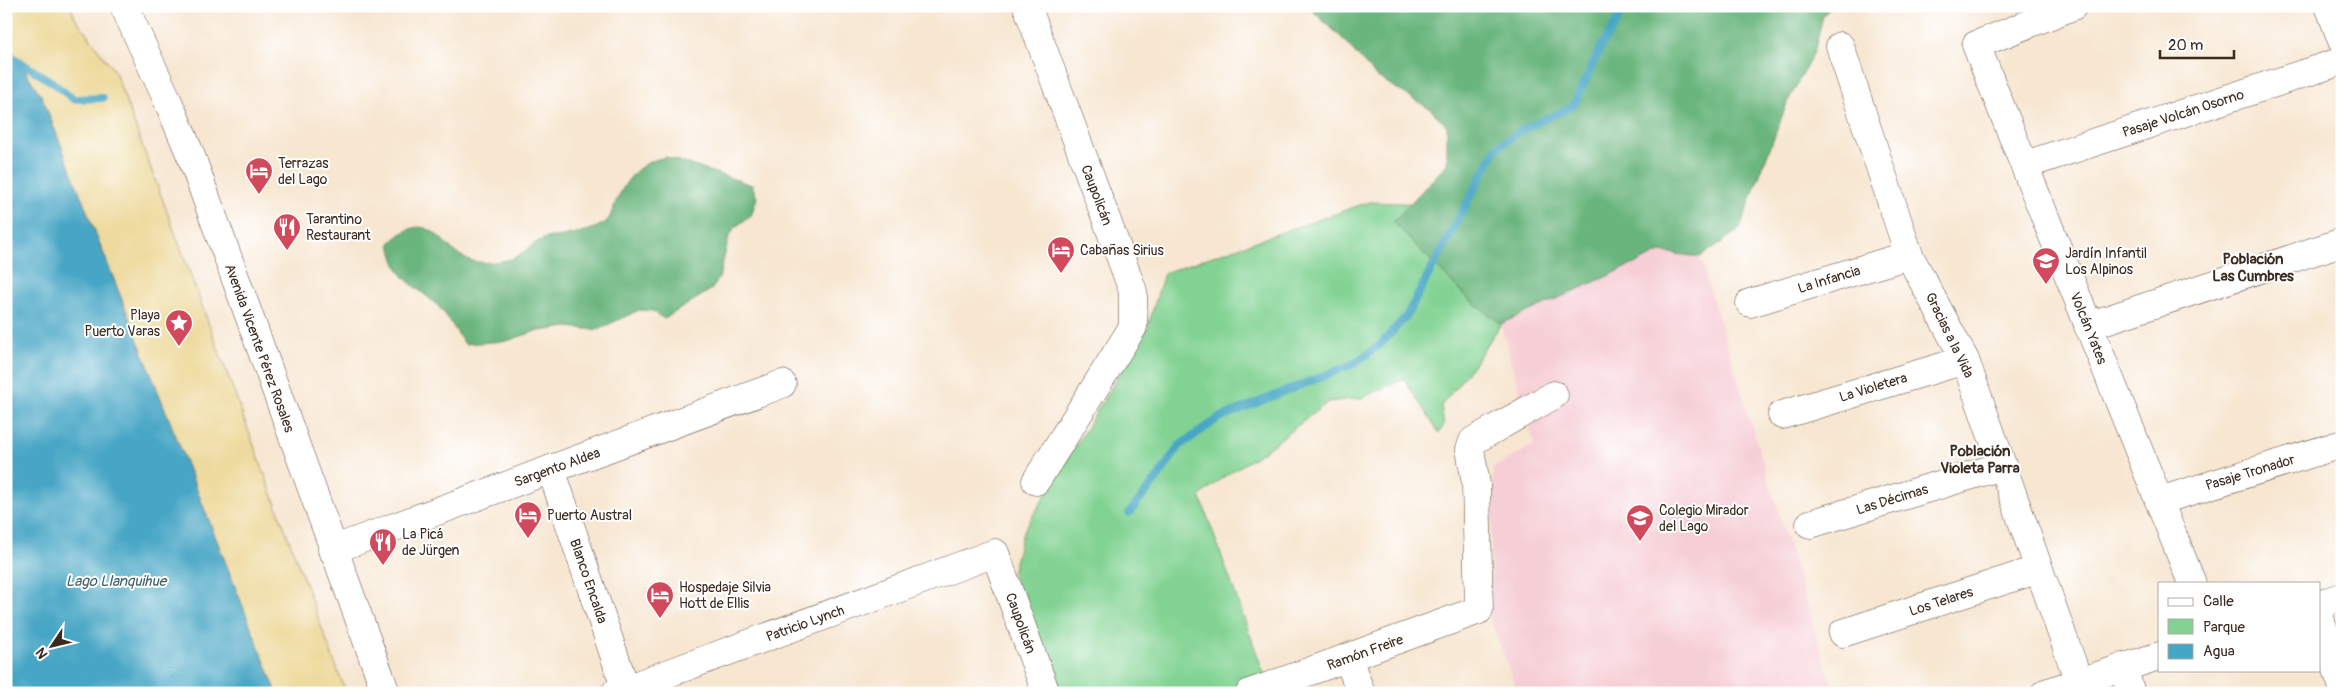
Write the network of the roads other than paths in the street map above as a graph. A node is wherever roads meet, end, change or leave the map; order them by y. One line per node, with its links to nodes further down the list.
1 (124, 6): 23 (street, Avenida Vicente Pérez Rosales)
2 (1027, 6): 20 (street, Caupolicán)
3 (2073, 6): 8 (street, Volcán Yates)
4 (2329, 6): 5 (street)
5 (2342, 41)
6 (1840, 46): 10 (street, Gracias a la Vida)
7 (2342, 61): 8 (street, Pasaje Volcán Osorno)
8 (2025, 165): 12 (street, Volcán Yates)
9 (2342, 242): 12 (street)
10 (1909, 255): 11 (street, La Infancia); 13 (street, Gracias a la Vida)
11 (1750, 303)
12 (2088, 326): 21 (street, Volcán Yates)
13 (1965, 360): 16 (street, La Violetera); 18 (street, Gracias a la Vida)
14 (782, 384): 19 (street, Sargento Aldea)
15 (1554, 395): 32 (street, Ramón Freire)
16 (1782, 415)
17 (2342, 444): 21 (street, Pasaje Tronador)
18 (2002, 466): 22 (street, Las Décimas); 25 (street, Gracias a la Vida)
19 (551, 469): 23 (street, Sargento Aldea); 36 (street, Blanco Encalda)
20 (1036, 481)
21 (2159, 501): 26 (street, Volcán Yates)
22 (1810, 524)
23 (332, 550): 37 (street, Avenida Vicente Pérez Rosales)
24 (995, 553): 36 (street, Patricio Lynch); 38 (street, Caupolicán)
25 (2039, 569): 30 (street, Los Telares); 34 (street, Gracias a la Vida)
26 (2192, 582)
27 (2342, 597): 28 (street)
28 (2320, 604)
29 (2320, 618): 35 (street)
30 (1843, 633)
31 (2158, 657): 33 (street)
32 (1348, 658): 39 (street, Ramón Freire); 40 (street)
33 (2127, 680): 34 (street)
34 (2079, 682): 41 (street)
35 (2342, 685)
36 (622, 691)
37 (386, 693)
38 (1046, 693)
39 (1250, 693)
40 (1361, 693)
41 (2045, 693)

